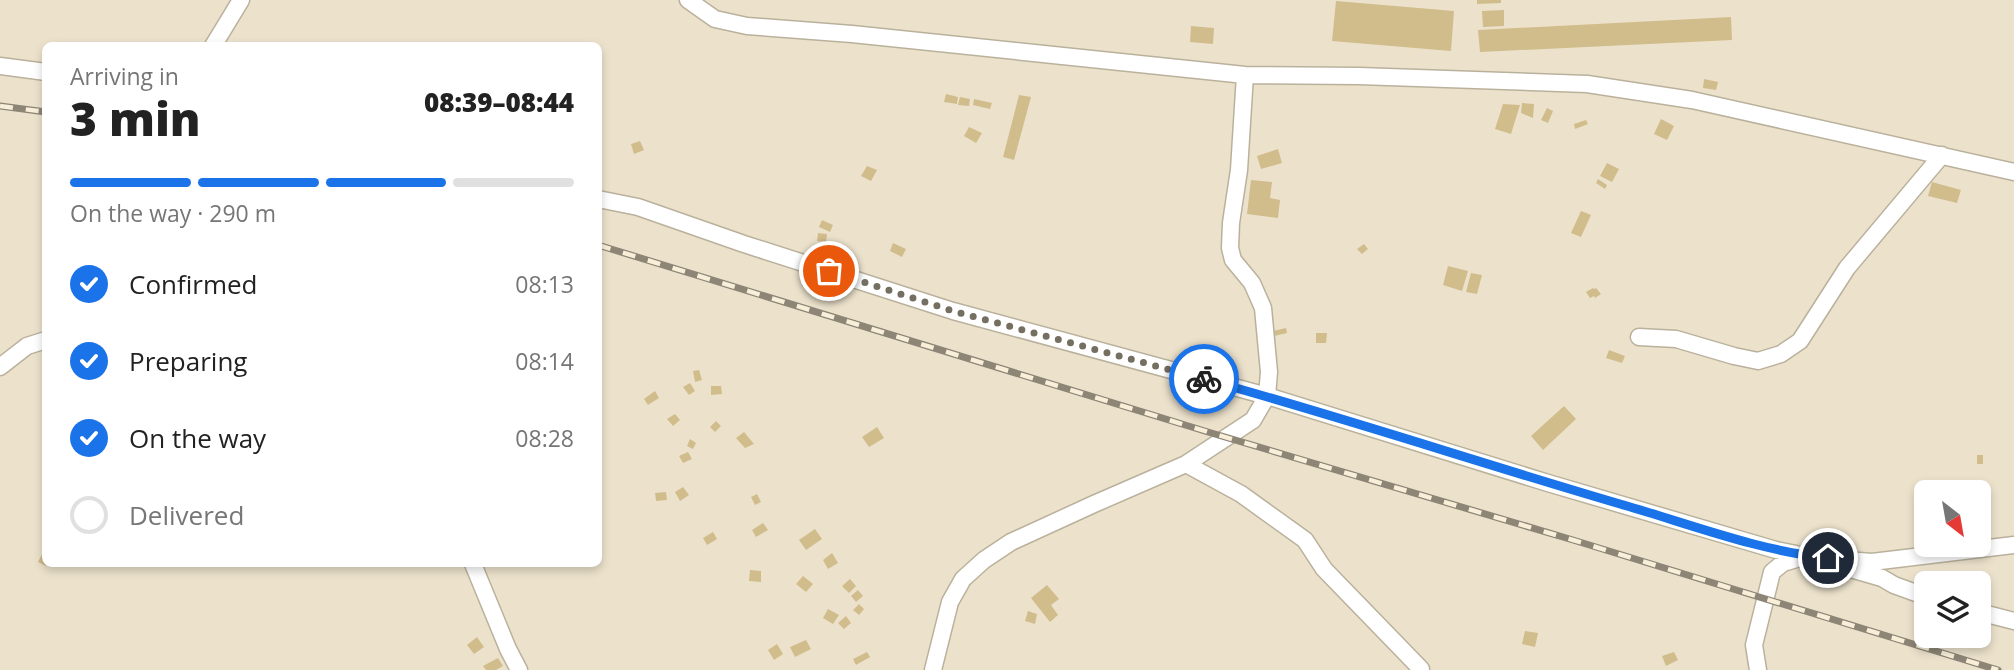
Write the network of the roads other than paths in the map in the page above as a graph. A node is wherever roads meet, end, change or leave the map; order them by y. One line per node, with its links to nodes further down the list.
1 (241, 0): 3 (street)
2 (688, 0): 6 (street)
3 (215, 42)
4 (0, 66): 5 (street)
5 (42, 71)
6 (1245, 75): 7 (street); 13 (street)
7 (1942, 155): 8 (street); 10 (street)
8 (2014, 172)
9 (602, 200): 13 (street)
10 (1639, 337)
11 (42, 341): 12 (street)
12 (0, 367)
13 (1267, 396): 14 (street); 16 (street)
14 (1186, 464): 21 (street); 23 (street)
15 (2014, 545): 16 (street)
16 (1806, 556): 18 (street); 24 (street)
17 (474, 567): 22 (street)
18 (1914, 592)
19 (1991, 614): 20 (street)
20 (2014, 621)
21 (1420, 669)
22 (519, 670)
23 (933, 670)
24 (1758, 670)

